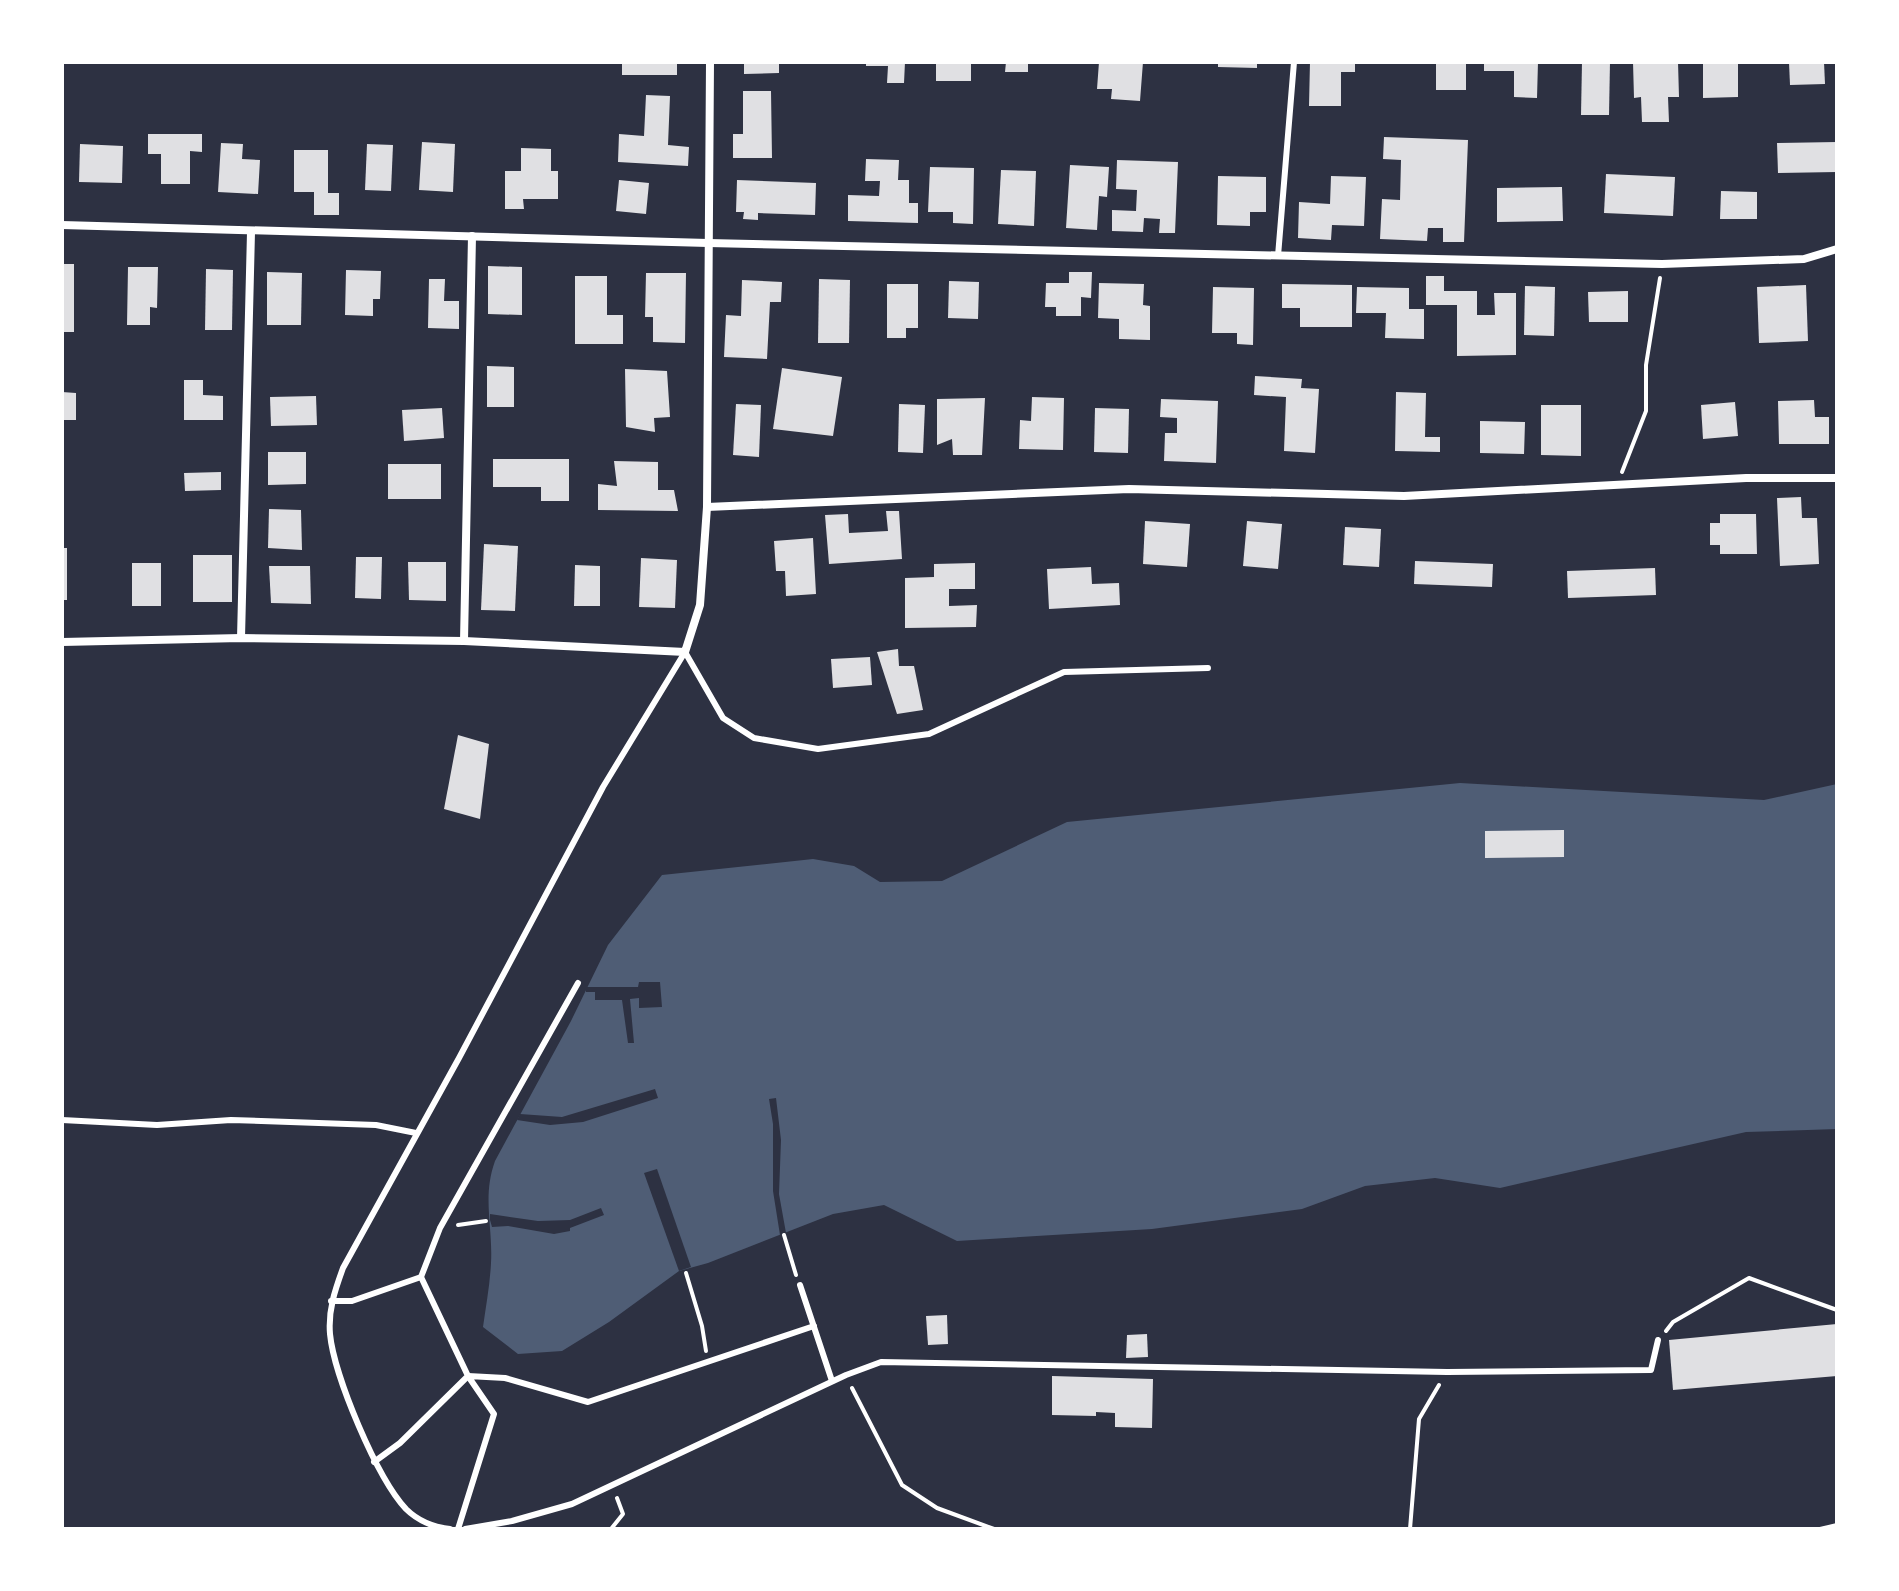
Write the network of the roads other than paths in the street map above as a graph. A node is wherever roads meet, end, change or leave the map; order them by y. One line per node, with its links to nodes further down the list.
1 (710, 62): 6 (street)
2 (1294, 62): 8 (lane)
3 (62, 225): 4 (street)
4 (251, 232): 5 (street); 11 (street)
5 (472, 236): 6 (street); 12 (street)
6 (708, 243): 8 (street); 10 (street)
7 (1837, 249): 8 (street)
8 (1278, 256)
9 (1837, 478): 10 (street)
10 (707, 507): 14 (street)
11 (241, 638): 12 (street); 13 (street)
12 (464, 641): 14 (street)
13 (62, 642)
14 (685, 652): 15 (lane); 18 (lane)
15 (1208, 668)
16 (578, 983): 19 (lane)
17 (62, 1120): 18 (lane)
18 (416, 1133): 21 (lane)
19 (421, 1277): 21 (lane); 24 (lane)
20 (800, 1285): 22 (lane)
21 (331, 1301): 26 (lane)
22 (814, 1326): 24 (lane); 25 (lane)
23 (1658, 1340): 25 (lane)
24 (468, 1376): 26 (lane); 28 (lane)
25 (832, 1381): 29 (lane)
26 (374, 1462): 27 (lane)
27 (450, 1529)
28 (458, 1529)
29 (465, 1529)

